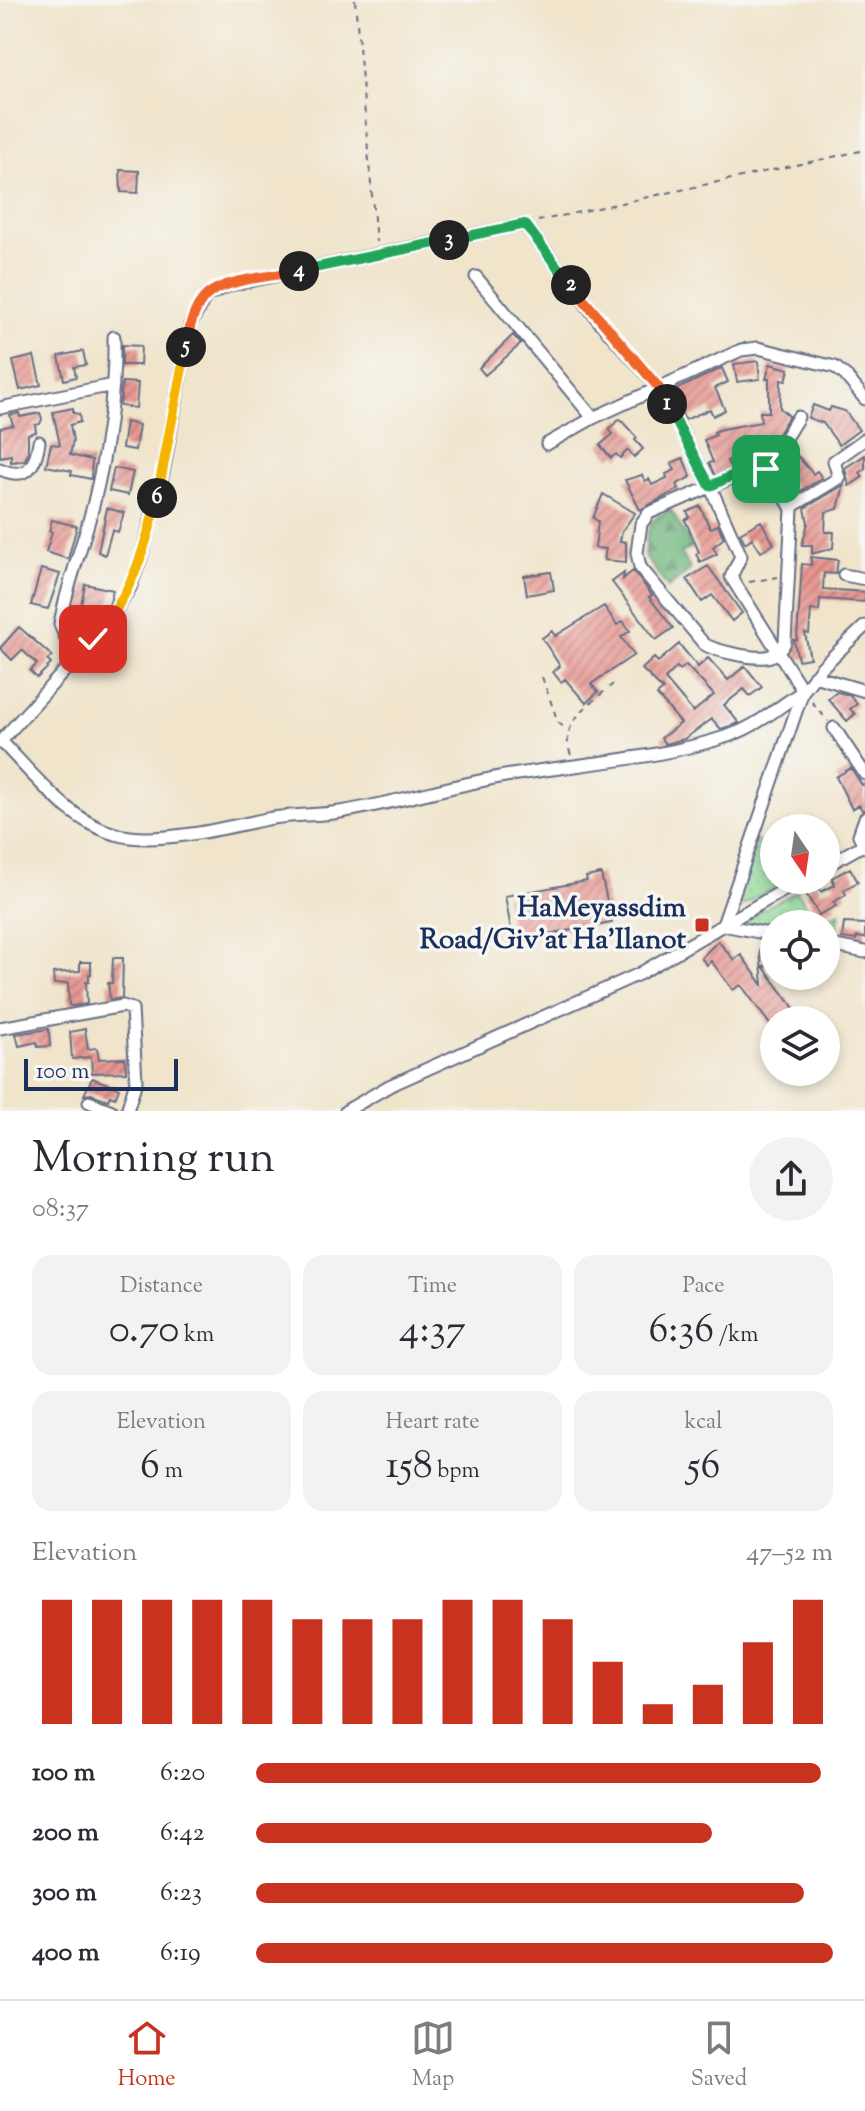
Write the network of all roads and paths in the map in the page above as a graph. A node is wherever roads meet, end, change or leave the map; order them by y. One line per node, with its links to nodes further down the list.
1 (355, 0): 4 (path)
2 (865, 150): 3 (path)
3 (525, 224): 4 (street); 8 (street)
4 (377, 256): 25 (street)
5 (476, 277): 12 (street)
6 (114, 337): 7 (street)
7 (113, 385): 10 (street); 25 (street)
8 (659, 388): 9 (street); 12 (street); 18 (street)
9 (865, 399)
10 (0, 408)
11 (798, 417): 17 (street)
12 (593, 418): 15 (street)
13 (865, 439): 19 (street)
14 (39, 442): 16 (street)
15 (547, 444)
16 (0, 469)
17 (766, 469): 18 (street); 19 (street)
18 (710, 486): 23 (street); 26 (street)
19 (791, 507): 20 (street)
20 (789, 575): 23 (path); 26 (street)
21 (844, 575): 22 (street)
22 (865, 579)
23 (736, 585): 26 (street)
24 (865, 626): 27 (street)
25 (80, 652): 34 (street)
26 (777, 652): 30 (street)
27 (814, 676): 30 (street); 31 (street)
28 (542, 677): 33 (path)
29 (613, 684): 33 (path)
30 (803, 691): 32 (path); 35 (street); 41 (street)
31 (865, 691)
32 (834, 728): 36 (street)
33 (568, 731): 35 (path)
34 (1, 742): 35 (street)
35 (578, 766)
36 (865, 774)
37 (865, 818): 38 (street)
38 (864, 846): 39 (street)
39 (840, 859)
40 (777, 894): 41 (street)
41 (723, 925): 42 (street); 49 (street)
42 (760, 932)
43 (840, 947): 44 (street)
44 (865, 952)
45 (0, 1028): 48 (street)
46 (89, 1102): 47 (street)
47 (112, 1111)
48 (127, 1111)
49 (346, 1111)

